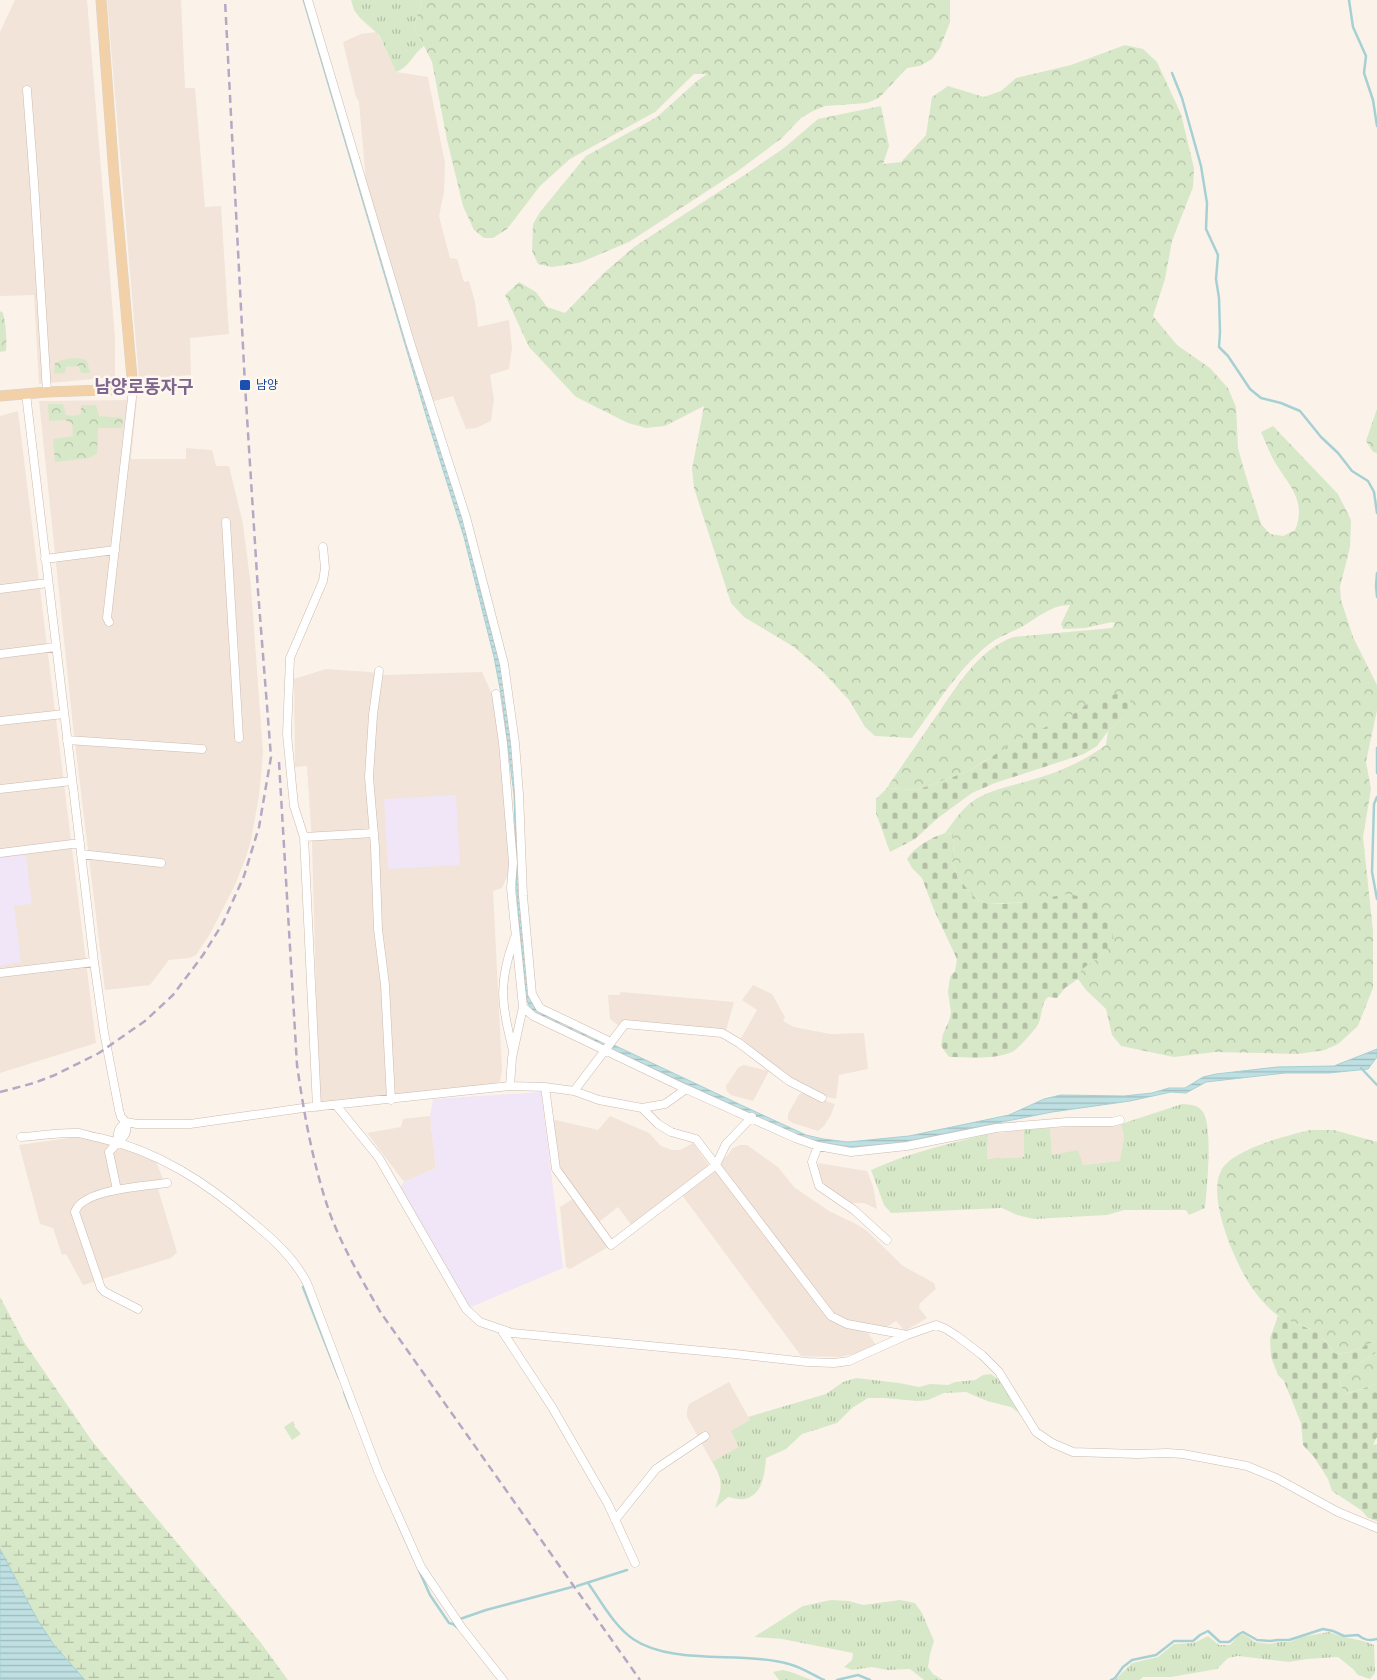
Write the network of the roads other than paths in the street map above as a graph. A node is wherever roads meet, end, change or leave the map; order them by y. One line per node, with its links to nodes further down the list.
1 (101, 0): 4 (main road)
2 (308, 0): 36 (street)
3 (27, 90): 5 (street)
4 (133, 389): 5 (main road); 10 (street)
5 (47, 392): 6 (main road)
6 (26, 394): 7 (main road); 11 (street)
7 (0, 396)
8 (226, 522): 21 (street)
9 (323, 548): 27 (street)
10 (115, 550): 11 (street); 14 (street)
11 (45, 558): 12 (street)
12 (48, 583): 13 (street); 15 (street)
13 (0, 589)
14 (109, 622)
15 (56, 647): 16 (street); 19 (street)
16 (0, 654)
17 (379, 671): 26 (street)
18 (496, 694): 32 (street)
19 (64, 714): 20 (street); 22 (street)
20 (0, 721)
21 (239, 738)
22 (67, 740): 23 (street); 24 (street)
23 (202, 749)
24 (72, 781): 25 (street); 28 (street)
25 (0, 789)
26 (374, 833): 27 (street); 43 (street)
27 (304, 837): 45 (street)
28 (80, 842): 29 (street); 30 (street)
29 (0, 853)
30 (81, 854): 31 (street); 33 (street)
31 (161, 863)
32 (516, 935): 35 (street); 37 (street)
33 (94, 962): 34 (street); 49 (street)
34 (0, 973)
35 (523, 1006): 36 (street); 37 (street)
36 (609, 1045): 40 (street); 41 (street); 42 (street)
37 (513, 1051): 38 (street)
38 (510, 1086): 39 (street); 43 (street)
39 (545, 1087): 41 (street); 53 (street)
40 (686, 1090): 46 (street); 47 (street)
41 (574, 1091): 46 (street)
42 (822, 1098)
43 (391, 1100): 44 (street)
44 (336, 1105): 45 (street); 58 (street)
45 (316, 1107): 49 (street)
46 (642, 1108): 53 (street)
47 (752, 1118): 52 (street); 53 (street)
48 (1120, 1120): 52 (street)
49 (126, 1122): 51 (street)
50 (21, 1137): 51 (street)
51 (118, 1142): 55 (street); 64 (street)
52 (818, 1146): 56 (street)
53 (716, 1165): 59 (street)
54 (167, 1183): 55 (street)
55 (117, 1190): 57 (street)
56 (888, 1240)
57 (138, 1309)
58 (502, 1330): 59 (street); 61 (street)
59 (907, 1335): 62 (street)
60 (705, 1436): 61 (street)
61 (615, 1520): 63 (street)
62 (1377, 1528)
63 (635, 1563)
64 (503, 1680)

